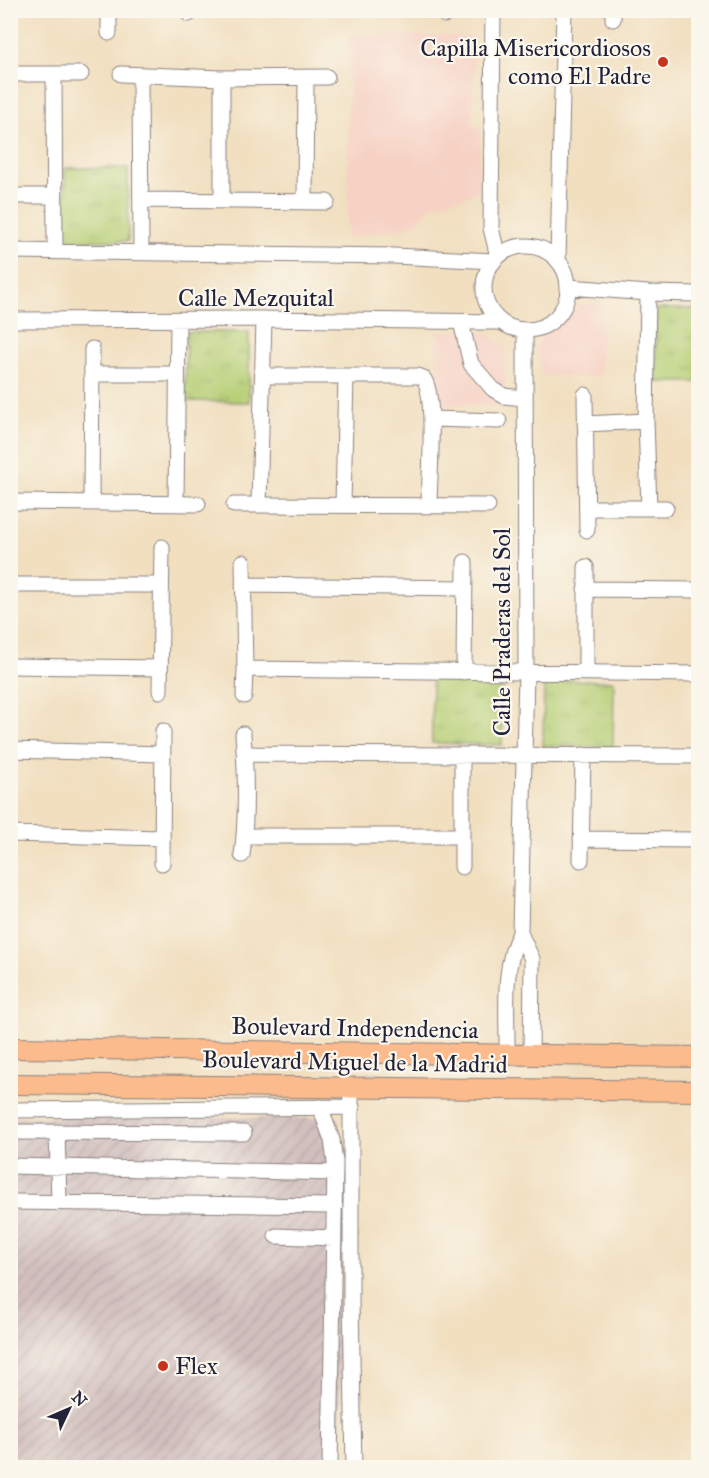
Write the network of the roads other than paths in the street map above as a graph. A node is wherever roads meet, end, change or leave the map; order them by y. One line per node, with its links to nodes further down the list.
1 (109, 10): 4 (street)
2 (493, 10): 22 (street)
3 (564, 10): 23 (street)
4 (109, 33)
5 (10, 74): 6 (street)
6 (54, 74): 7 (street); 14 (street)
7 (81, 74)
8 (121, 74): 9 (street)
9 (140, 76): 11 (street); 15 (street)
10 (327, 77): 12 (street)
11 (222, 78): 12 (street); 16 (street)
12 (306, 78): 17 (street)
13 (10, 196): 14 (street)
14 (54, 196): 20 (street)
15 (142, 200): 16 (street); 21 (street)
16 (222, 200): 17 (street)
17 (305, 202): 18 (street)
18 (327, 202)
19 (10, 251): 20 (street, Calle Mezquital)
20 (54, 251): 21 (street, Calle Mezquital)
21 (141, 253): 22 (street, Calle Mezquital)
22 (496, 259): 23 (street); 31 (street)
23 (558, 260): 24 (street)
24 (568, 287): 25 (street); 32 (street)
25 (648, 294): 26 (street); 42 (street)
26 (699, 294)
27 (264, 319): 29 (street, Calle Mezquital); 30 (street, Calle Mezquital); 36 (street)
28 (10, 320): 29 (street, Calle Mezquital)
29 (178, 320): 35 (street)
30 (461, 322): 31 (street, Calle Mezquital); 39 (street)
31 (501, 322): 32 (street)
32 (525, 331): 39 (street, Calle Praderas del Sol)
33 (92, 349): 34 (street)
34 (92, 374): 35 (street); 45 (street)
35 (176, 374): 46 (street)
36 (263, 376): 37 (street); 49 (street)
37 (346, 376): 40 (street); 50 (street)
38 (585, 395): 43 (street)
39 (525, 398): 71 (street, Calle Praderas del Sol)
40 (431, 419): 41 (street); 51 (street)
41 (499, 421)
42 (646, 421): 43 (street); 54 (street)
43 (585, 424): 53 (street)
44 (10, 502): 45 (street)
45 (91, 503): 46 (street)
46 (176, 503): 47 (street)
47 (198, 504)
48 (234, 505): 49 (street)
49 (260, 505): 50 (street)
50 (343, 505): 51 (street)
51 (429, 506): 52 (street)
52 (488, 506)
53 (587, 508): 54 (street); 56 (street)
54 (649, 508): 55 (street)
55 (666, 508)
56 (587, 530)
57 (162, 547): 62 (street)
58 (243, 562): 63 (street)
59 (465, 562): 64 (street)
60 (586, 567): 65 (street)
61 (10, 585): 62 (street)
62 (161, 585): 68 (street)
63 (243, 585): 64 (street); 69 (street)
64 (465, 588): 70 (street)
65 (585, 589): 66 (street); 72 (street)
66 (699, 590)
67 (10, 666): 68 (street)
68 (160, 668): 74 (street)
69 (245, 669): 70 (street); 75 (street)
70 (464, 672): 71 (street)
71 (526, 672): 72 (street); 82 (street, Calle Praderas del Sol)
72 (586, 672): 73 (street)
73 (699, 675)
74 (160, 691)
75 (244, 696)
76 (163, 731): 79 (street)
77 (243, 734): 80 (street)
78 (10, 750): 79 (street)
79 (163, 754): 88 (street)
80 (244, 754): 81 (street); 86 (street)
81 (462, 755): 82 (street); 87 (street)
82 (523, 755): 83 (street); 95 (street, Calle Praderas del Sol)
83 (583, 755): 84 (street); 89 (street)
84 (699, 756)
85 (10, 834): 88 (street)
86 (245, 836): 87 (street); 91 (street)
87 (462, 836): 94 (street)
88 (162, 838): 93 (street)
89 (581, 839): 90 (street); 92 (street)
90 (699, 840)
91 (242, 855)
92 (580, 860)
93 (162, 862)
94 (462, 867)
95 (520, 933): 97 (street); 98 (street)
96 (10, 1048): 97 (main road, Boulevard Independencia)
97 (507, 1056): 98 (main road, Boulevard Independencia)
98 (531, 1056): 99 (main road, Boulevard Independencia)
99 (699, 1057)
100 (10, 1084): 102 (main road, Boulevard Miguel de la Madrid)
101 (699, 1091): 102 (main road, Boulevard Miguel de la Madrid)
102 (351, 1098): 103 (street); 117 (street)
103 (320, 1107): 104 (street); 110 (street)
104 (10, 1110)
105 (10, 1132): 106 (street)
106 (57, 1132): 107 (street); 109 (street)
107 (244, 1133)
108 (10, 1166): 109 (street)
109 (58, 1166): 110 (street); 112 (street)
110 (335, 1173): 113 (street)
111 (10, 1202): 112 (street)
112 (59, 1202): 113 (street)
113 (335, 1206): 115 (street)
114 (276, 1236): 115 (street)
115 (334, 1238): 116 (street)
116 (330, 1467)
117 (354, 1467)

